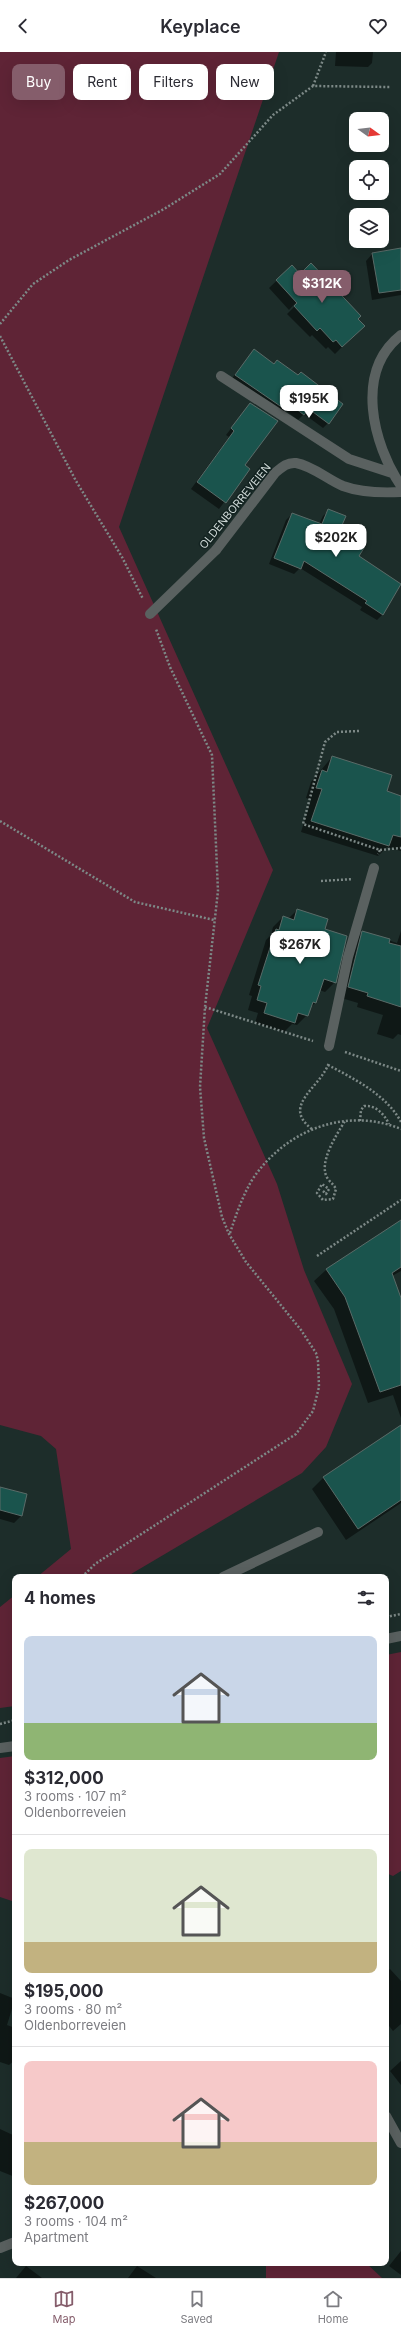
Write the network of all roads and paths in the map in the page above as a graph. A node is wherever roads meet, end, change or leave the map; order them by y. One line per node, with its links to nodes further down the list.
1 (326, 52): 2 (path)
2 (313, 86): 3 (path); 4 (path)
3 (390, 87)
4 (0, 324)
5 (401, 335): 8 (street)
6 (0, 336): 11 (path)
7 (221, 376): 8 (street)
8 (392, 473): 9 (street)
9 (401, 486)
10 (401, 492): 11 (street, OLDENBORREVEIEN)
11 (150, 614): 18 (path)
12 (359, 731): 15 (path)
13 (0, 821): 18 (path)
14 (401, 848): 15 (path)
15 (380, 850): 16 (path)
16 (373, 873): 17 (path); 20 (street)
17 (321, 881)
18 (214, 920): 19 (path)
19 (205, 1007): 20 (path); 31 (path)
20 (331, 1047): 21 (path); 22 (path)
21 (328, 1065): 25 (path); 27 (path)
22 (401, 1071)
23 (345, 1121): 24 (path); 27 (path); 29 (path)
24 (360, 1121): 26 (path); 26 (path)
25 (401, 1122)
26 (389, 1125): 28 (path)
27 (312, 1129): 31 (path)
28 (401, 1129)
29 (323, 1191)
30 (401, 1200): 32 (path)
31 (229, 1234): 34 (path)
32 (317, 1256)
33 (318, 1532): 35 (street)
34 (85, 1574)
35 (229, 1574)
36 (401, 1614): 37 (path)
37 (389, 1616)
38 (401, 1636): 39 (street)
39 (389, 1638)
40 (12, 1721): 41 (path)
41 (0, 1724)
42 (12, 1746): 43 (street)
43 (0, 1748)
44 (389, 2121): 45 (street)
45 (401, 2143)
46 (12, 2243): 47 (street)
47 (0, 2248)

